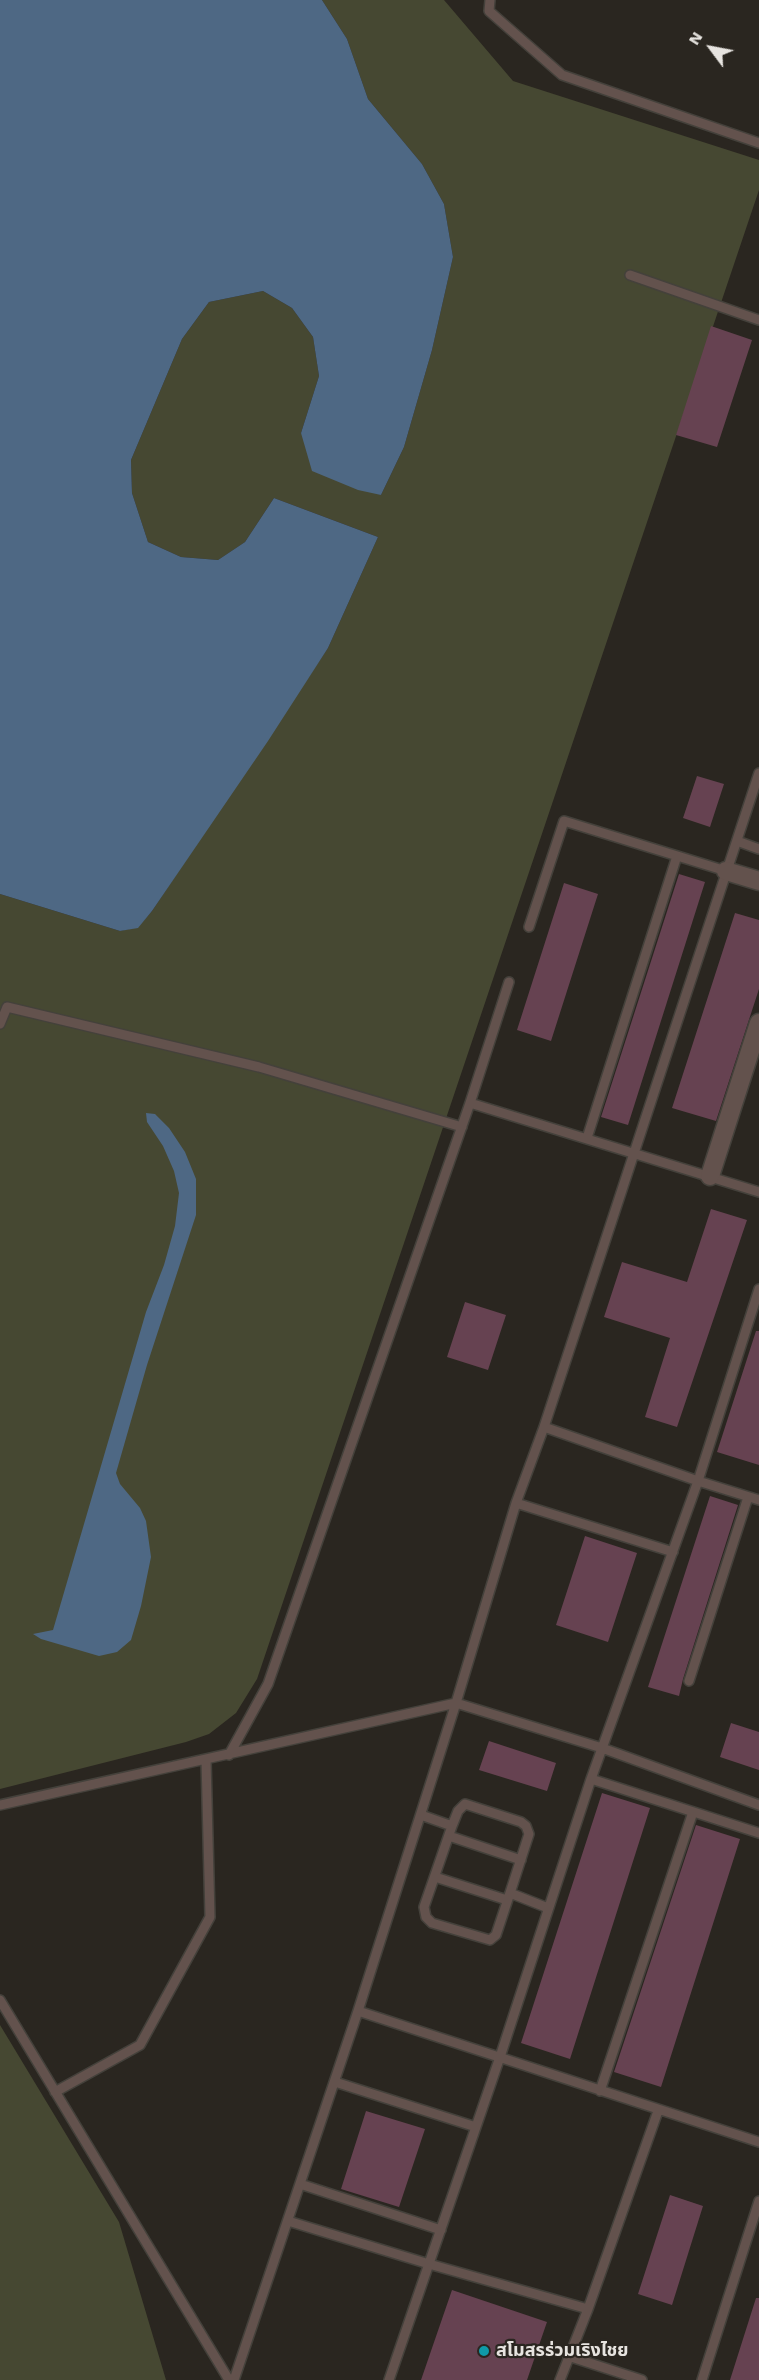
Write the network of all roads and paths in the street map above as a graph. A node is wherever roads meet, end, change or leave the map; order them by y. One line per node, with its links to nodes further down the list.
1 (490, 0): 2 (lane)
2 (759, 143)
3 (630, 275): 4 (lane)
4 (759, 320)
5 (759, 773): 6 (lane)
6 (737, 841): 7 (lane); 9 (lane)
7 (759, 849)
8 (677, 856): 9 (lane); 11 (lane); 17 (lane)
9 (726, 872): 10 (street); 18 (lane)
10 (759, 881)
11 (529, 927)
12 (509, 982): 15 (lane)
13 (759, 1023): 19 (street)
14 (0, 1024): 16 (lane)
15 (470, 1103): 16 (lane); 17 (lane)
16 (462, 1127): 31 (lane)
17 (587, 1138): 18 (lane)
18 (634, 1153): 19 (lane); 22 (lane)
19 (710, 1176): 20 (lane)
20 (759, 1192)
21 (759, 1289): 23 (lane)
22 (544, 1428): 23 (lane); 26 (lane)
23 (698, 1481): 24 (lane); 27 (lane)
24 (748, 1497): 25 (lane); 28 (lane)
25 (759, 1500)
26 (516, 1503): 27 (lane); 29 (lane)
27 (673, 1552): 30 (lane)
28 (689, 1681)
29 (456, 1703): 30 (lane); 31 (lane); 37 (lane)
30 (602, 1749): 33 (lane); 35 (lane)
31 (229, 1755): 32 (lane)
32 (206, 1760): 34 (lane); 49 (lane)
33 (591, 1779): 36 (lane); 43 (lane)
34 (0, 1805)
35 (759, 1805)
36 (693, 1812): 39 (lane); 48 (lane)
37 (421, 1815): 38 (lane); 45 (lane)
38 (451, 1831): 40 (lane); 40 (lane); 41 (lane)
39 (759, 1833)
40 (521, 1860): 42 (lane)
41 (435, 1877): 42 (lane); 42 (lane)
42 (509, 1897): 43 (lane)
43 (548, 1908): 46 (lane)
44 (0, 2000): 49 (lane)
45 (358, 2012): 46 (lane); 47 (lane)
46 (500, 2056): 48 (lane); 51 (lane)
47 (334, 2082): 51 (lane); 53 (lane)
48 (600, 2091): 50 (lane)
49 (55, 2092): 60 (lane)
50 (658, 2111): 52 (lane); 58 (lane)
51 (476, 2127): 56 (lane)
52 (759, 2142)
53 (300, 2184): 55 (lane); 56 (lane)
54 (759, 2200): 65 (lane)
55 (288, 2221): 57 (lane); 61 (lane)
56 (441, 2230): 57 (lane)
57 (429, 2264): 58 (lane); 62 (lane)
58 (588, 2309): 59 (lane)
59 (568, 2356): 63 (lane); 64 (lane)
60 (229, 2380)
61 (234, 2380)
62 (389, 2380)
63 (560, 2380)
64 (642, 2380)
65 (702, 2380)

